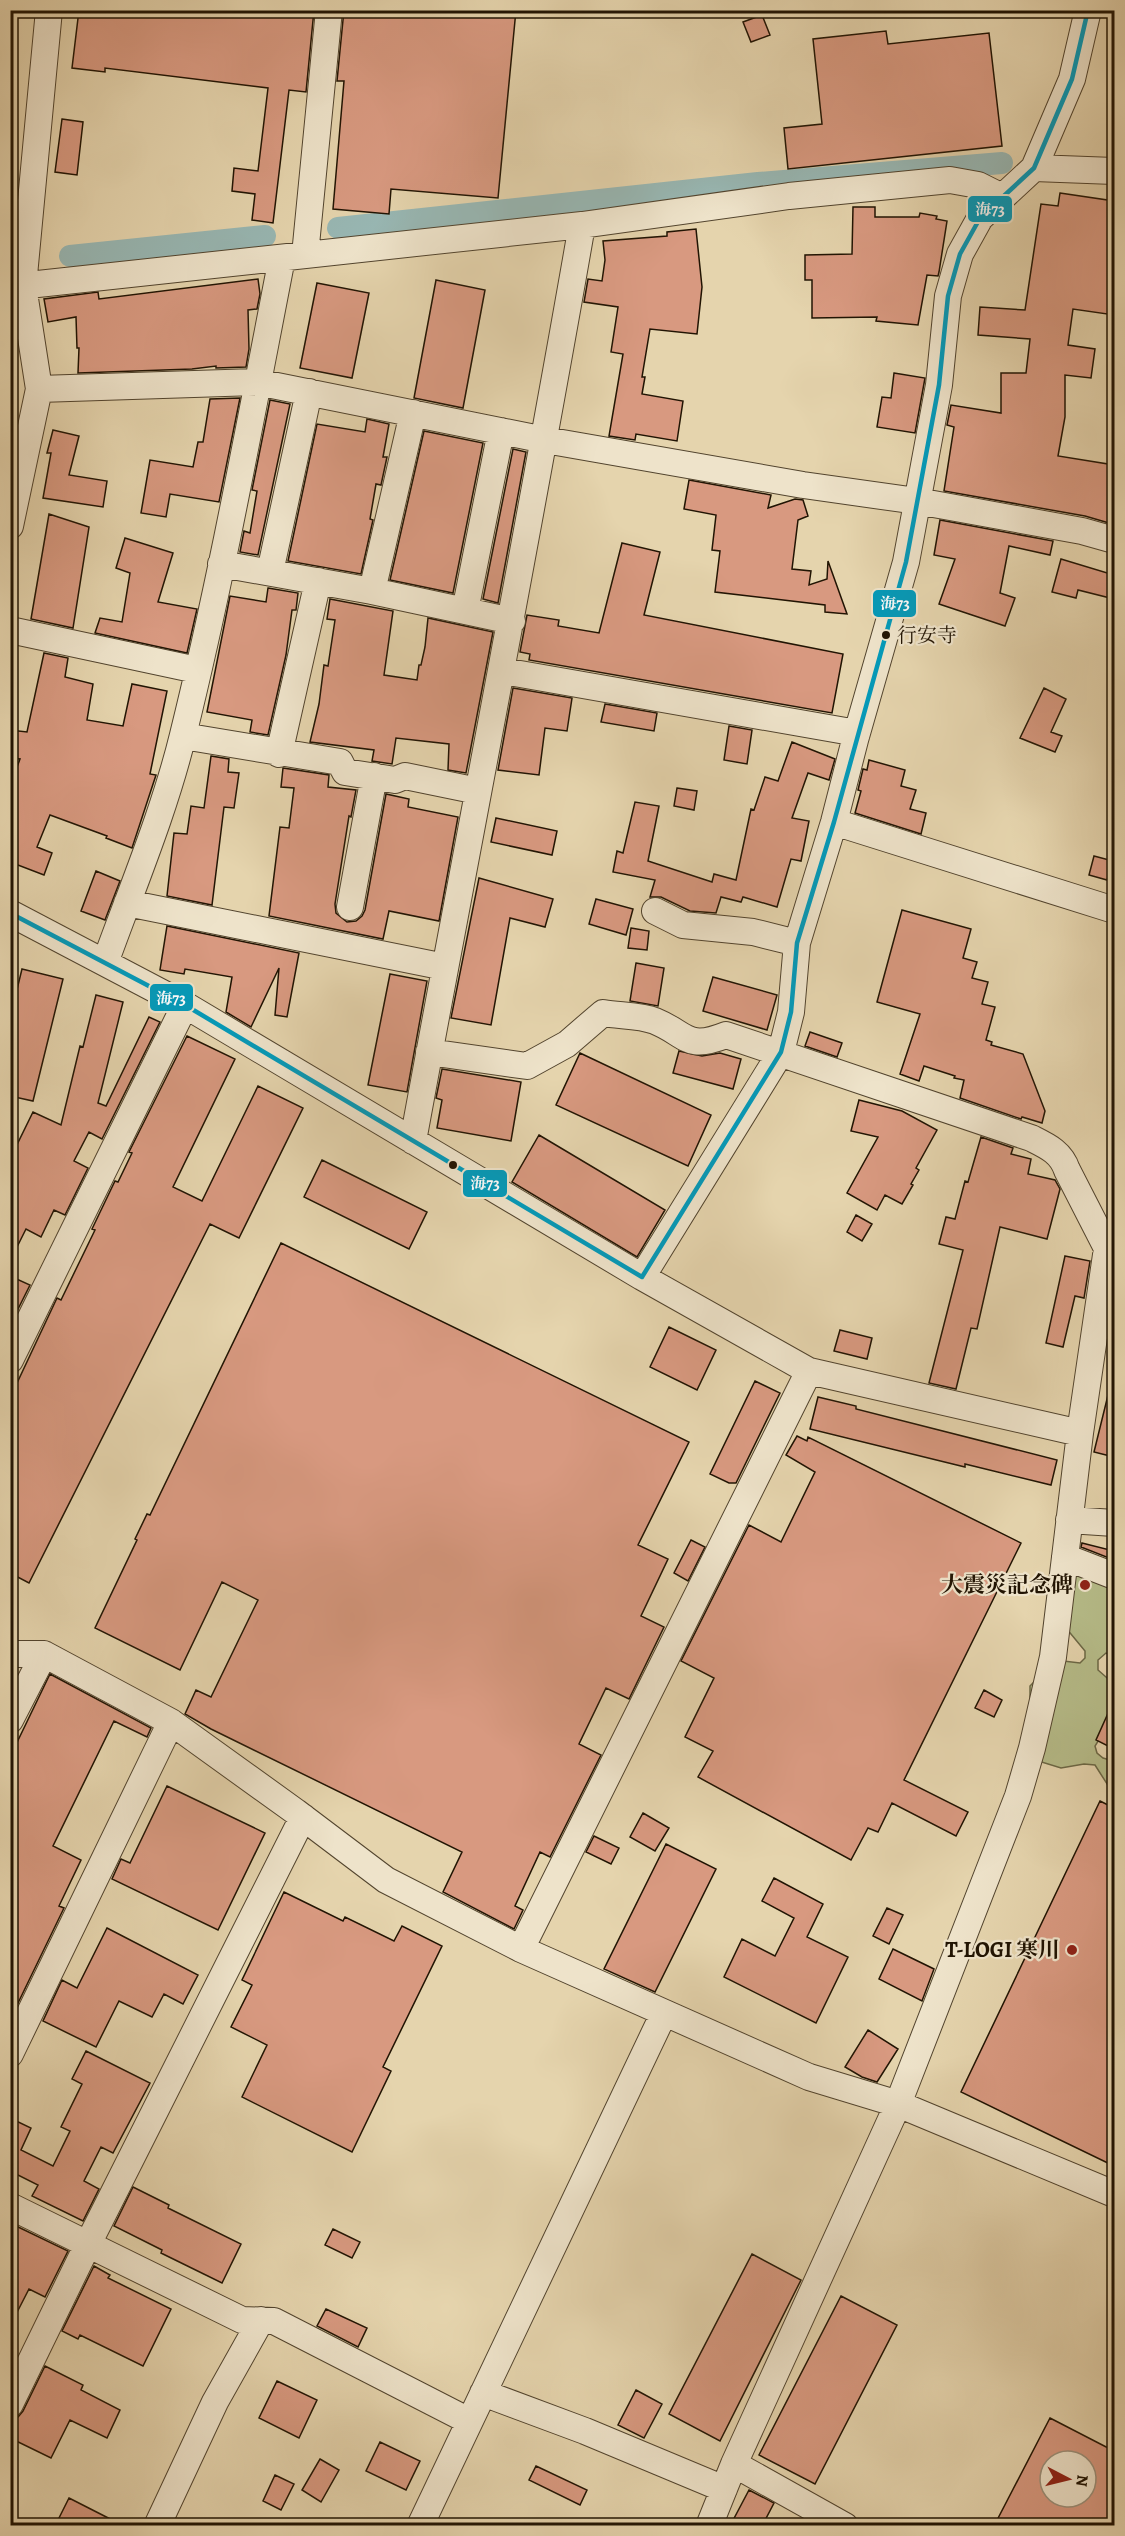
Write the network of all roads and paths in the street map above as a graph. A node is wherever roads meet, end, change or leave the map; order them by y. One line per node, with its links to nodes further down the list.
1 (49, 10): 9 (street)
2 (329, 10): 8 (street)
3 (1088, 10): 4 (street)
4 (1034, 168): 5 (street); 6 (street)
5 (1114, 171)
6 (1002, 197): 7 (street); 16 (street)
7 (582, 225): 8 (street); 15 (street)
8 (293, 257): 9 (street); 10 (street)
9 (17, 287): 11 (street)
10 (258, 382): 11 (street); 12 (street); 19 (street)
11 (39, 389): 17 (street)
12 (309, 392): 13 (street); 20 (street)
13 (413, 413): 14 (street); 22 (street)
14 (501, 431): 15 (street); 23 (street)
15 (545, 440): 16 (street); 24 (street)
16 (917, 501): 18 (street); 28 (street)
17 (10, 526)
18 (1114, 540)
19 (220, 564): 20 (street); 26 (street)
20 (270, 573): 21 (street)
21 (318, 581): 22 (street); 30 (street)
22 (372, 591): 23 (street)
23 (465, 611): 24 (street)
24 (512, 621): 27 (street)
25 (10, 630): 26 (street)
26 (197, 670): 29 (street)
27 (502, 671): 28 (street); 32 (street)
28 (857, 732): 33 (street)
29 (183, 735): 30 (street); 34 (street)
30 (279, 754): 31 (street)
31 (374, 776): 32 (street); 35 (street)
32 (477, 791): 41 (street)
33 (834, 822): 36 (street); 39 (street)
34 (127, 903): 40 (street); 41 (street)
35 (350, 907)
36 (1114, 910)
37 (655, 911): 39 (street)
38 (10, 913): 40 (street)
39 (797, 944): 44 (street)
40 (105, 963): 42 (street)
41 (445, 967): 43 (street)
42 (185, 1005): 45 (street); 48 (street)
43 (429, 1052): 44 (street); 45 (street)
44 (781, 1052): 46 (street); 47 (street)
45 (413, 1141): 47 (street)
46 (1112, 1253): 51 (street)
47 (642, 1277): 50 (street)
48 (18, 1325): 49 (street)
49 (10, 1360)
50 (808, 1371): 51 (street); 61 (street)
51 (1080, 1433): 52 (street)
52 (1070, 1520): 53 (street); 54 (street)
53 (1114, 1523)
54 (1065, 1557): 55 (street); 64 (street)
55 (1114, 1576)
56 (10, 1654): 57 (street)
57 (44, 1654): 58 (street); 59 (street)
58 (10, 1720)
59 (171, 1722): 60 (street); 63 (street)
60 (303, 1817): 61 (street); 67 (street)
61 (521, 1949): 62 (street)
62 (664, 2013): 64 (street); 69 (street)
63 (10, 2054)
64 (898, 2104): 65 (street); 72 (street)
65 (1114, 2194)
66 (10, 2206): 67 (street)
67 (88, 2244): 68 (street); 70 (street)
68 (261, 2320): 71 (street); 74 (street)
69 (483, 2393): 71 (street); 73 (street)
70 (10, 2404)
71 (469, 2421): 75 (street)
72 (734, 2464): 73 (street); 77 (street)
73 (724, 2489): 76 (street)
74 (157, 2526)
75 (420, 2526)
76 (709, 2526)
77 (845, 2526)

